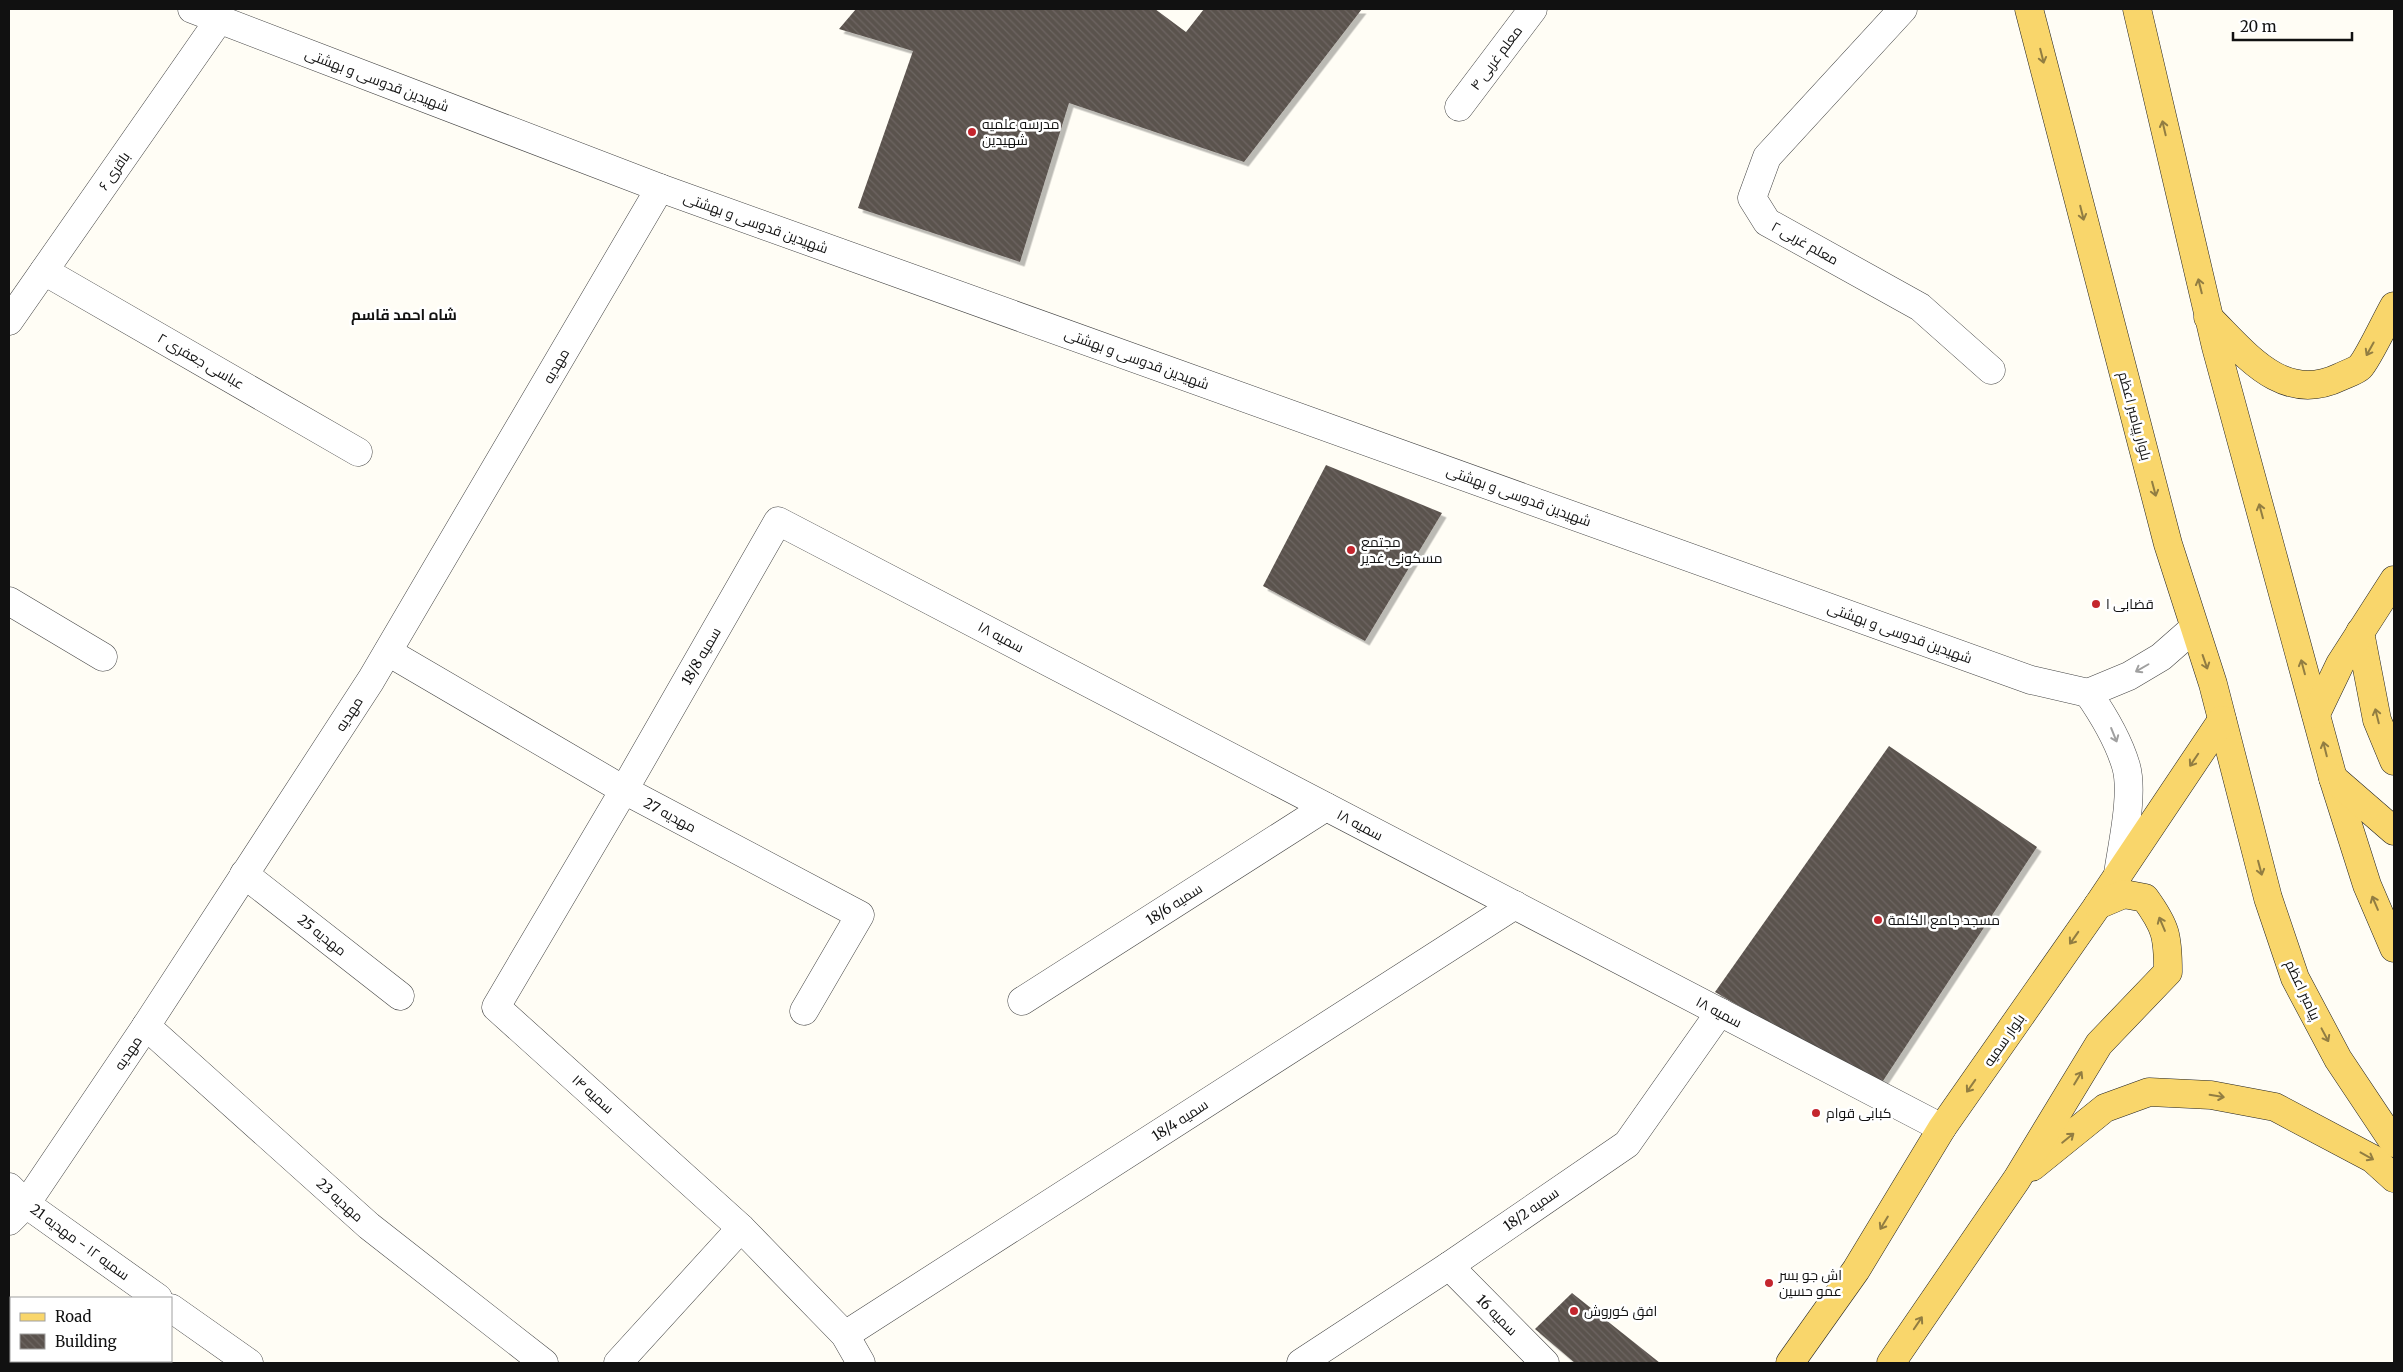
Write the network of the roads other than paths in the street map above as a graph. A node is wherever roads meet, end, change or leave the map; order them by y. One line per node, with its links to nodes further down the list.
1 (192, 9): 6 (street, شهیدین قدوسی و بهشتی)
2 (1532, 9): 7 (street, معلم غربی ۴)
3 (1902, 9): 13 (street, معلم غربی ۲)
4 (2030, 9): 18 (main road, بلوار پیامبر اعظم, one-way to 18)
5 (2136, 9): 11 (main road, one-way to 5)
6 (219, 20): 8 (street, شهیدین قدوسی و بهشتی); 9 (street, ۶ باقری)
7 (1459, 107)
8 (660, 188): 20 (street, مهدیه); 22 (street, شهیدین قدوسی و بهشتی)
9 (44, 271): 12 (street, ۶ باقری); 14 (street, عباسی جعفری ۲)
10 (2394, 306): 11 (main road, one-way to 11)
11 (2208, 317): 23 (main road, one-way to 11)
12 (9, 321)
13 (1991, 370)
14 (358, 452)
15 (778, 521): 27 (street, سمیه 18/8); 28 (street, سمیه ۱۸)
16 (2394, 580): 19 (main road)
17 (9, 601): 21 (street)
18 (2194, 628): 22 (street, one-way to 22); 24 (main road, بلوار پیامبر اعظم, one-way to 24)
19 (2360, 632): 23 (main road); 25 (main road, one-way to 19)
20 (388, 652): 27 (street, مهدیه 27); 31 (street, مهدیه)
21 (104, 656)
22 (2088, 693): 32 (street, one-way to 32)
23 (2316, 714): 26 (main road, one-way to 23)
24 (2222, 720): 29 (main road, بلوار پیامبر اعظم); 32 (main road, بلوار سمیه, one-way to 32)
25 (2394, 761)
26 (2333, 778): 30 (main road); 35 (main road, one-way to 26)
27 (624, 790): 38 (street, مهدیه 27); 46 (street, سمیه ۱۴)
28 (1326, 807): 33 (street, سمیه ۱۸); 37 (street, سمیه 18/6)
29 (2248, 820): 42 (main road, پیامبر اعظم, one-way to 42)
30 (2394, 831)
31 (244, 874): 36 (street, مهدیه 25); 40 (street, مهدیه)
32 (2118, 874): 34 (main road, بلوار سمیه)
33 (1515, 905): 39 (street, سمیه ۱۸); 50 (street, سمیه 18/4)
34 (2098, 905): 41 (main road, بلوار سمیه, one-way to 41); 44 (main road, one-way to 34)
35 (2394, 948)
36 (400, 996)
37 (1022, 1001)
38 (804, 1011)
39 (1720, 1012): 41 (street, سمیه ۱۸); 47 (street, سمیه 18/2)
40 (146, 1026): 45 (street, مهدیه); 52 (street, مهدیه 23)
41 (1942, 1128): 57 (main road, بلوار سمیه, one-way to 57)
42 (2394, 1143)
43 (2394, 1178): 44 (main road, one-way to 43)
44 (2017, 1179): 58 (main road, one-way to 44)
45 (14, 1204): 48 (street, سمیه ۱۲ - مهدیه 21)
46 (741, 1228): 50 (street, سمیه ۱۴); 53 (street)
47 (1449, 1266): 55 (street, سمیه 18/2); 56 (street, سمیه 16)
48 (156, 1297)
49 (172, 1309): 51 (street)
50 (845, 1335): 54 (street, سمیه ۱۴)
51 (249, 1363)
52 (544, 1363)
53 (618, 1363)
54 (861, 1363)
55 (1301, 1363)
56 (1545, 1363)
57 (1790, 1363)
58 (1891, 1363)

